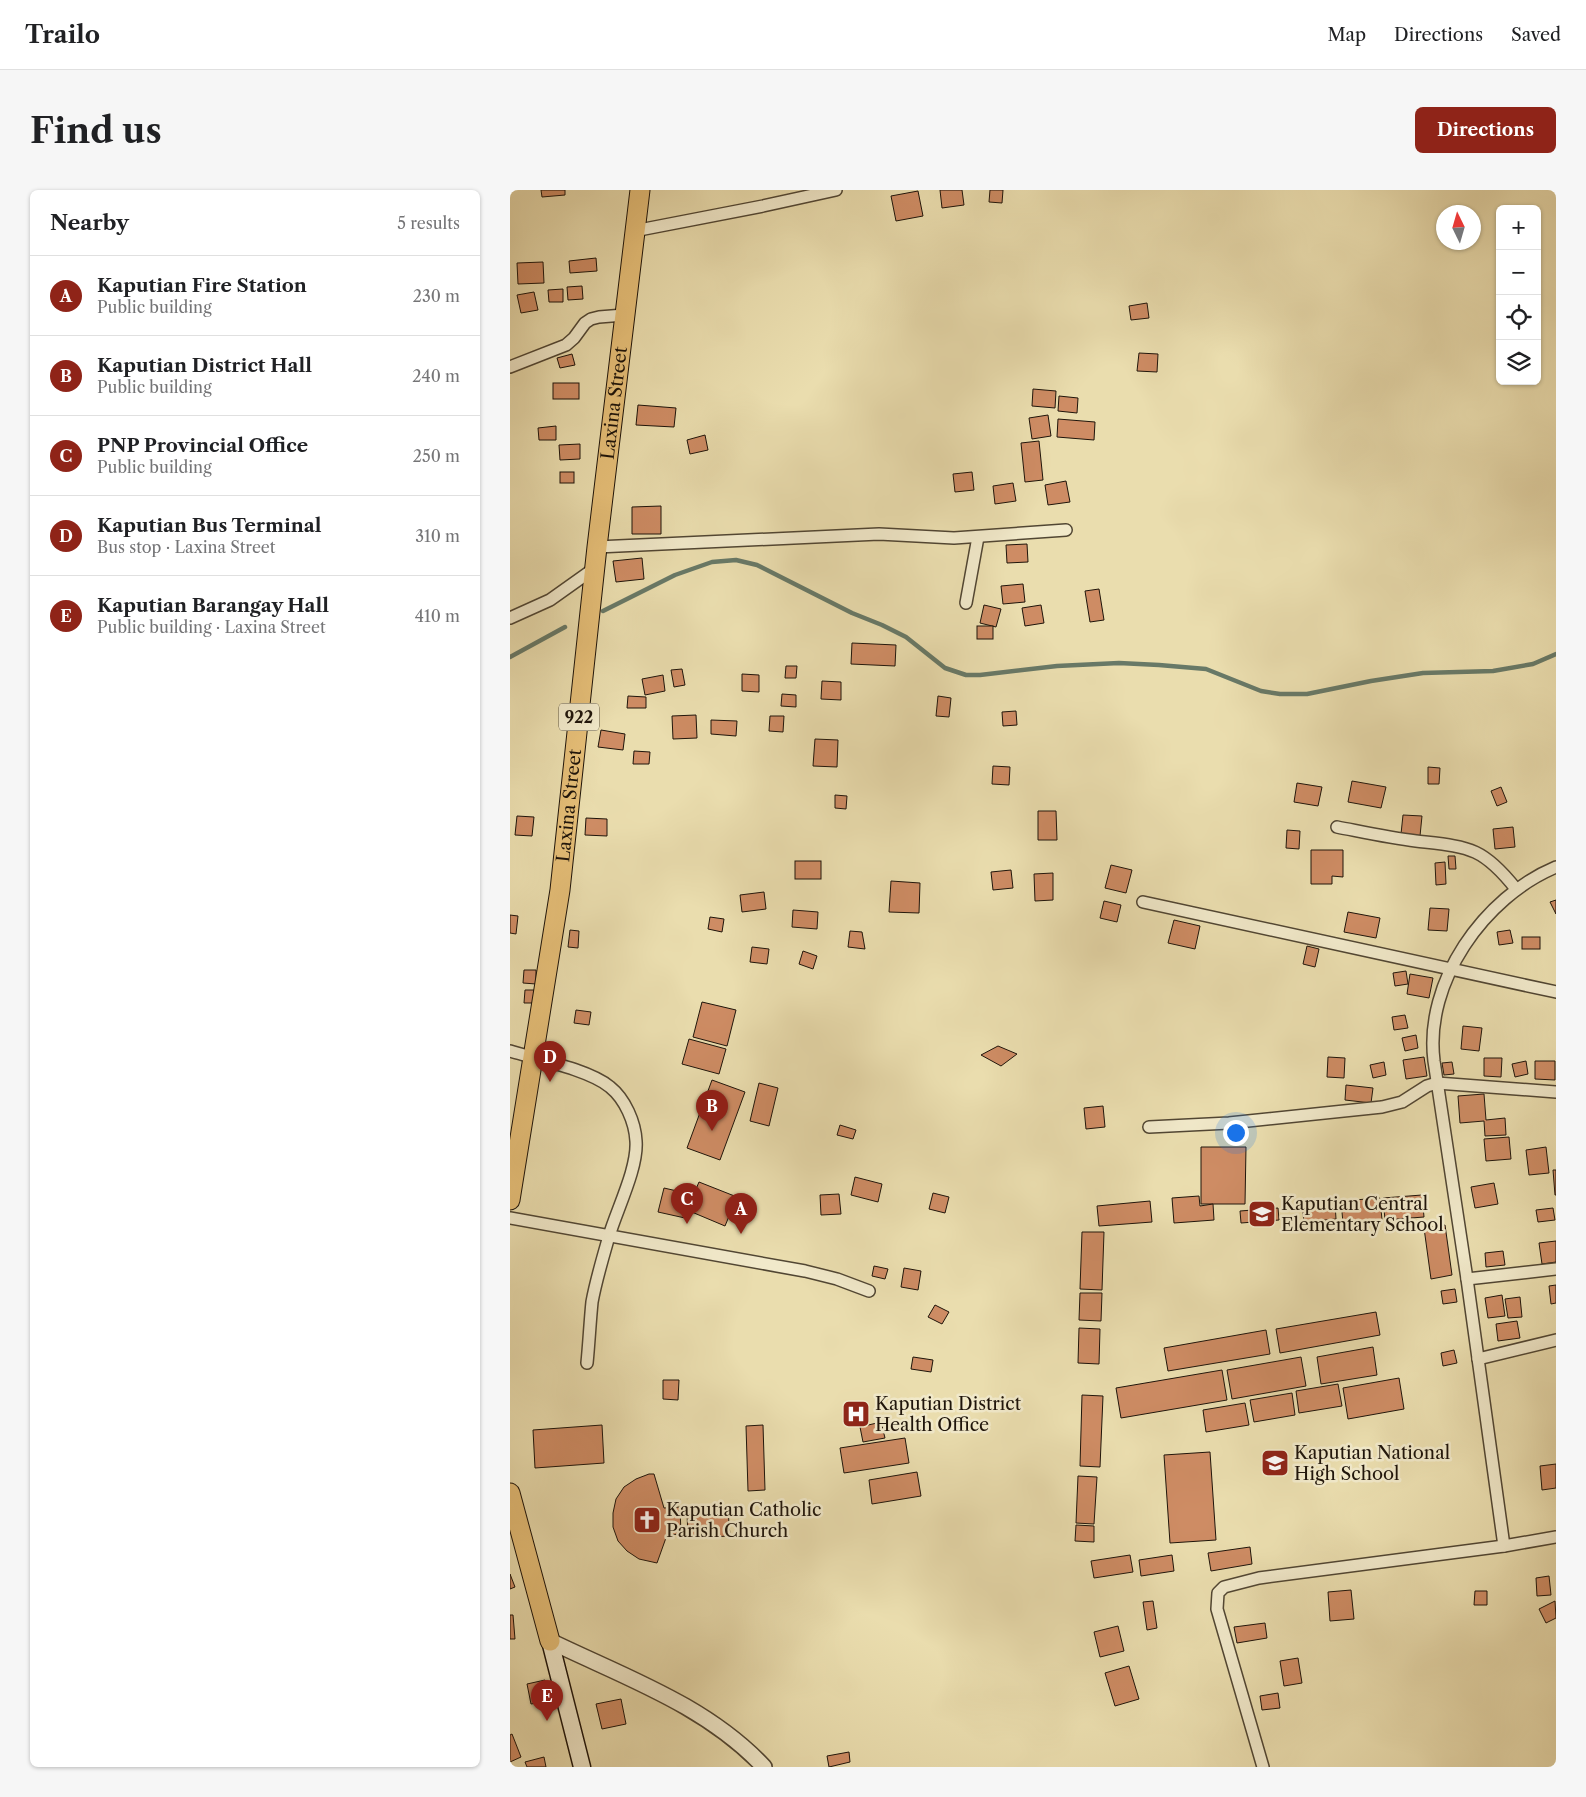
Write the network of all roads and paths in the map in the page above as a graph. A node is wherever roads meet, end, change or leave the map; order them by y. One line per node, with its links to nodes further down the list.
1 (640, 190): 3 (main road, 922)
2 (836, 190): 3 (street)
3 (634, 231): 4 (main road, Laxina Street / 922)
4 (624, 315): 5 (street); 8 (main road, Laxina Street / 922)
5 (510, 367)
6 (1066, 530): 7 (street)
7 (978, 537): 8 (street); 10 (street)
8 (597, 547): 9 (main road, Laxina Street / 922)
9 (595, 568): 11 (street); 19 (main road, Laxina Street / 922)
10 (966, 603)
11 (510, 618)
12 (1337, 827): 14 (street)
13 (1556, 867): 14 (street)
14 (1516, 889): 16 (street)
15 (1143, 902): 16 (street)
16 (1450, 969): 17 (street); 20 (street)
17 (1556, 992)
18 (510, 1051): 19 (street)
19 (534, 1058): 23 (main road, Laxina Street / 922); 25 (street)
20 (1437, 1083): 21 (street); 22 (street); 27 (street)
21 (1556, 1092)
22 (1150, 1127)
23 (510, 1200)
24 (510, 1218): 25 (street)
25 (609, 1236): 28 (street); 31 (street)
26 (1556, 1269): 27 (street)
27 (1467, 1279): 30 (street)
28 (870, 1291)
29 (1556, 1340): 30 (street)
30 (1478, 1359): 34 (street)
31 (587, 1363)
32 (510, 1493): 35 (main road)
33 (1556, 1537): 34 (street)
34 (1504, 1546): 38 (street)
35 (550, 1641): 36 (main road); 37 (street)
36 (582, 1767)
37 (764, 1767)
38 (1263, 1767)

